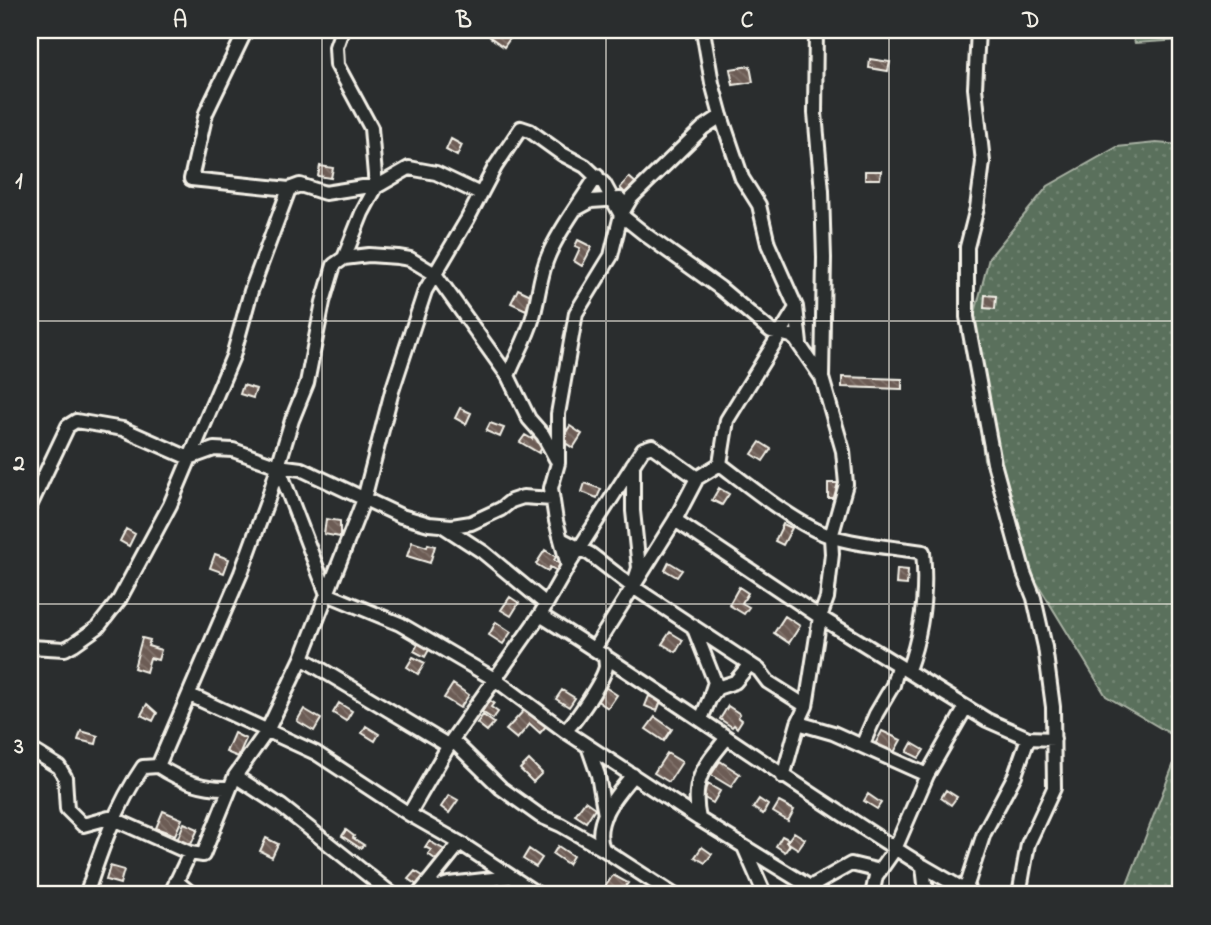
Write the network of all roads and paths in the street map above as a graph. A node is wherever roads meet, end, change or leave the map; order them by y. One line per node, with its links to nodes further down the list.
1 (246, 30): 9 (street)
2 (342, 30): 8 (street)
3 (703, 30): 6 (street)
4 (816, 30): 21 (street)
5 (978, 30): 58 (street)
6 (721, 116): 11 (street); 17 (street)
7 (597, 176): 10 (street); 12 (street); 13 (street)
8 (376, 187): 9 (street); 10 (street); 15 (street)
9 (289, 189): 22 (street)
10 (480, 194): 16 (street)
11 (631, 198): 12 (street); 14 (street)
12 (613, 200): 13 (street); 14 (street)
13 (578, 208): 20 (street)
14 (621, 215): 18 (street); 23 (street)
15 (344, 258): 16 (street); 26 (street)
16 (435, 274): 20 (street); 28 (street)
17 (796, 307): 18 (street); 19 (street)
18 (779, 334): 19 (street); 25 (street)
19 (801, 346): 21 (street)
20 (508, 376): 23 (street)
21 (822, 378): 33 (street)
22 (189, 458): 26 (street); 30 (street); 42 (street)
23 (558, 463): 29 (street)
24 (633, 464): 27 (street); 35 (street); 37 (street)
25 (720, 464): 27 (street); 33 (street)
26 (278, 466): 28 (street); 38 (street); 48 (street)
27 (697, 478): 31 (street)
28 (365, 499): 32 (street); 38 (street)
29 (552, 499): 32 (street); 34 (street)
30 (30, 506)
31 (676, 520): 37 (street); 40 (street)
32 (442, 525): 39 (street)
33 (831, 537): 40 (street); 46 (street)
34 (561, 538): 35 (street); 36 (street)
35 (580, 548): 36 (street); 37 (street)
36 (568, 566): 39 (street)
37 (633, 587): 41 (street); 43 (street)
38 (327, 594): 44 (street); 47 (street)
39 (543, 610): 43 (street); 47 (street)
40 (820, 617): 46 (street); 50 (street)
41 (693, 626): 45 (street); 49 (street)
42 (30, 647)
43 (600, 652): 52 (street); 55 (street)
44 (302, 658): 54 (street); 59 (street)
45 (750, 664): 49 (street); 50 (street)
46 (903, 668): 51 (street); 61 (street)
47 (496, 680): 55 (street); 59 (street)
48 (190, 695): 54 (street); 63 (street)
49 (710, 698): 52 (street)
50 (806, 706): 53 (street)
51 (966, 707): 57 (street); 65 (street)
52 (701, 719): 56 (street)
53 (799, 723): 61 (street); 66 (street)
54 (267, 731): 67 (street); 68 (street)
55 (565, 732): 60 (street)
56 (726, 738): 66 (street); 71 (street)
57 (1028, 738): 58 (street); 82 (street)
58 (1054, 739): 94 (street)
59 (451, 743): 68 (street); 74 (street)
60 (588, 746): 64 (street); 69 (street)
61 (862, 746): 65 (street)
62 (30, 749): 70 (street)
63 (158, 765): 67 (street); 70 (street)
64 (632, 775): 69 (street); 71 (street)
65 (927, 775): 75 (street)
66 (783, 777): 75 (street)
67 (233, 782): 76 (street); 87 (street)
68 (409, 814): 72 (street)
69 (605, 815): 74 (street)
70 (114, 819): 76 (street); 84 (street)
71 (699, 819): 73 (street)
72 (460, 843): 79 (street); 83 (street)
73 (744, 846): 81 (street); 90 (street)
74 (603, 849): 89 (street)
75 (895, 849): 77 (street); 78 (street)
76 (190, 853): 80 (street)
77 (923, 866): 82 (street); 93 (street)
78 (880, 871): 81 (street); 92 (street)
79 (511, 877): 83 (street); 88 (street)
80 (176, 881): 85 (street); 86 (street)
81 (805, 891): 91 (street)
82 (969, 893)
83 (419, 894)
84 (86, 895)
85 (170, 895)
86 (193, 895)
87 (393, 895)
88 (539, 895)
89 (674, 895)
90 (765, 895)
91 (824, 895)
92 (872, 895)
93 (930, 895)
94 (1019, 895)

